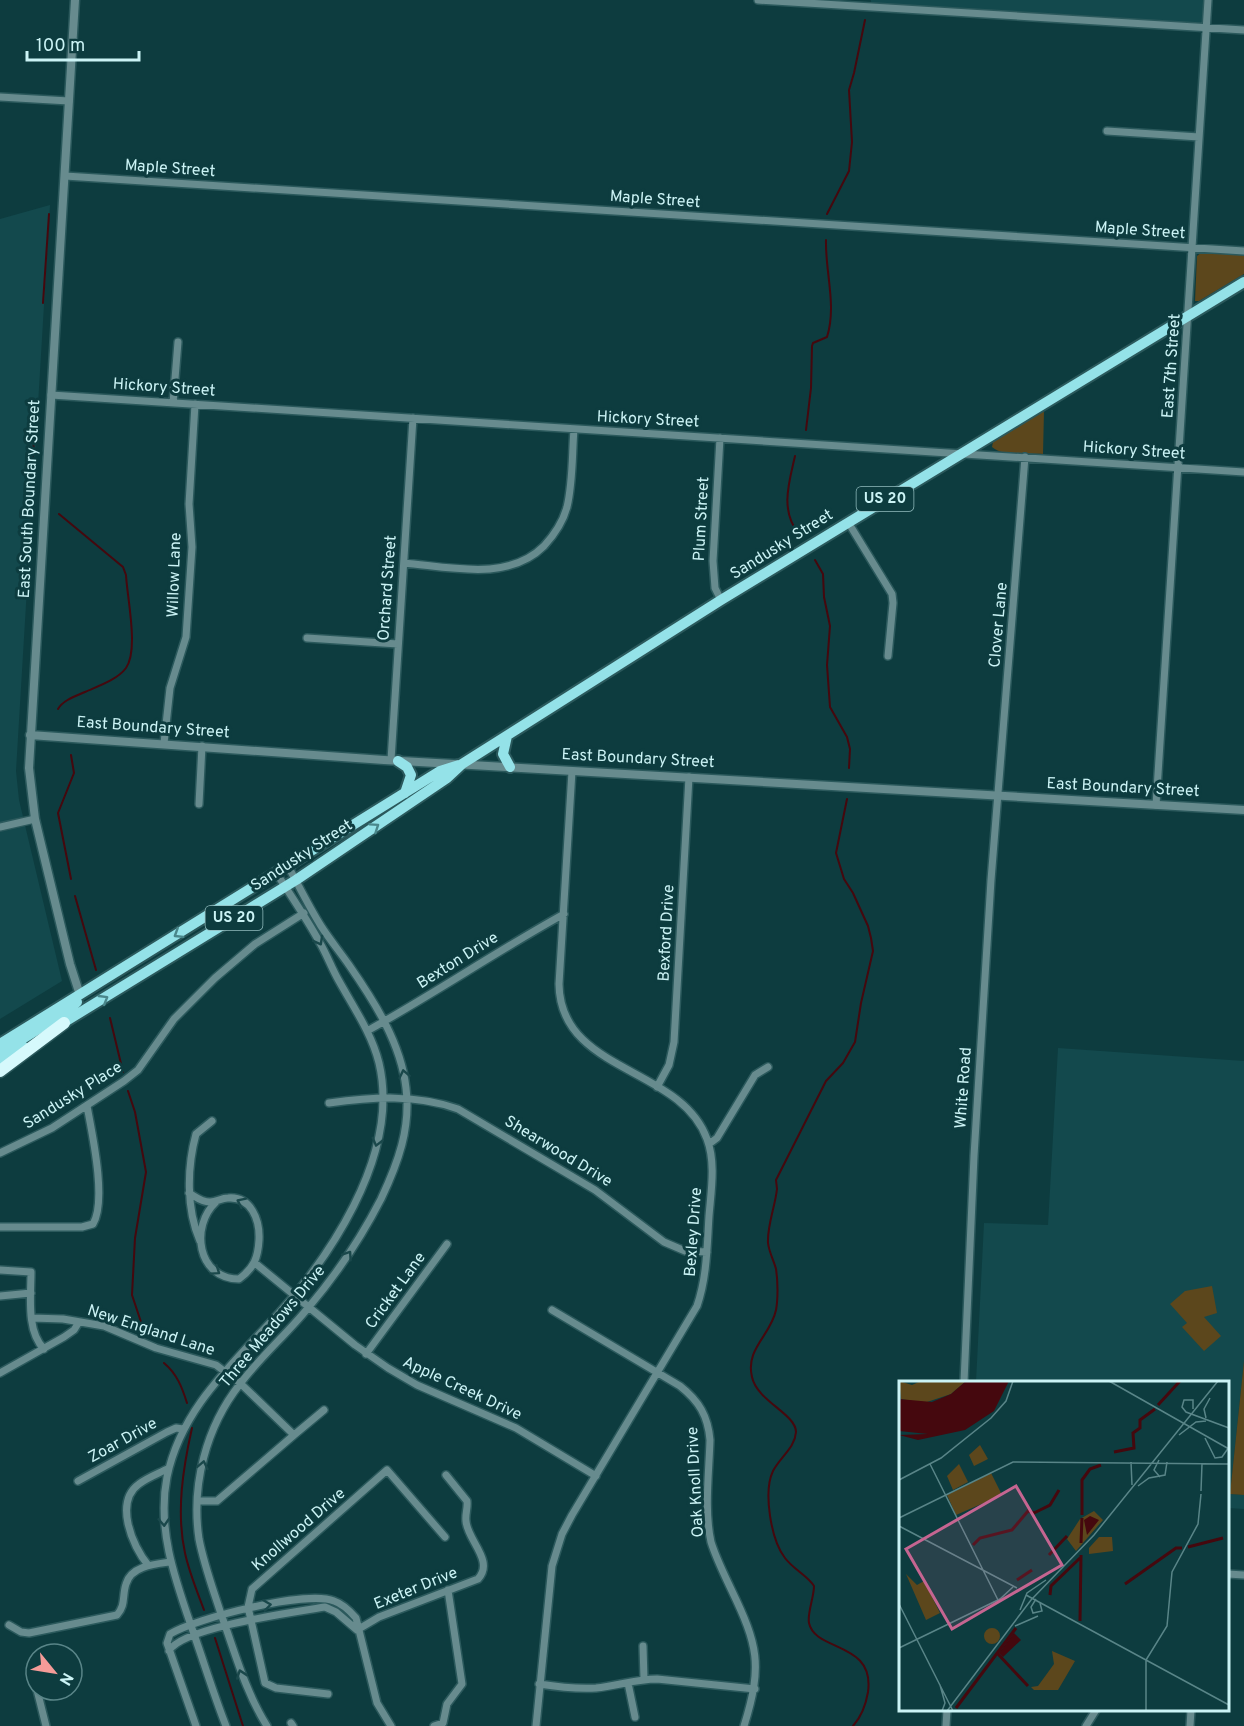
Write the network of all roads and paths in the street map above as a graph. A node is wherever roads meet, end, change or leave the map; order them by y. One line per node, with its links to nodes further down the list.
1 (75, 0): 7 (street, East South Boundary Street)
2 (758, 0): 4 (street)
3 (1208, 0): 4 (street, East 7th Street)
4 (1206, 28): 5 (street); 9 (street, East 7th Street)
5 (1244, 30)
6 (0, 97): 7 (street)
7 (69, 101): 10 (street, East South Boundary Street)
8 (1107, 131): 9 (street)
9 (1199, 138): 11 (street, East 7th Street)
10 (65, 176): 11 (street, Maple Street); 16 (street, East South Boundary Street)
11 (1192, 248): 12 (street, Maple Street); 14 (street, East 7th Street)
12 (1244, 251)
13 (1244, 282): 14 (main road, Sandusky Street / US 20)
14 (1188, 315): 22 (main road, Sandusky Street / US 20); 24 (street, East 7th Street)
15 (178, 342): 17 (street)
16 (51, 395): 17 (street, Hickory Street); 32 (street, East South Boundary Street)
17 (173, 403): 18 (street, Hickory Street)
18 (195, 404): 19 (street, Hickory Street); 34 (street, Willow Lane)
19 (413, 418): 20 (street, Hickory Street); 27 (street, Orchard Street)
20 (574, 429): 21 (street, Hickory Street); 27 (street)
21 (720, 438): 22 (street, Hickory Street); 28 (street, Plum Street)
22 (961, 453): 23 (street, Hickory Street); 26 (main road, Sandusky Street / US 20)
23 (1025, 457): 24 (street, Hickory Street); 42 (street, Clover Lane)
24 (1179, 467): 25 (street, Hickory Street); 44 (street, East 7th Street)
25 (1244, 471)
26 (848, 522): 28 (main road, Sandusky Street / US 20); 31 (street)
27 (404, 564): 30 (street, Orchard Street)
28 (721, 600): 33 (main road, Sandusky Street / US 20)
29 (307, 638): 30 (street)
30 (398, 644): 36 (street, Orchard Street)
31 (888, 656)
32 (30, 735): 34 (street, East Boundary Street); 46 (street, East South Boundary Street)
33 (507, 736): 37 (main road, Sandusky Street / US 20); 38 (main road)
34 (164, 743): 35 (street, East Boundary Street)
35 (202, 746): 36 (street, East Boundary Street); 43 (street)
36 (394, 760): 37 (street, East Boundary Street); 41 (main road)
37 (462, 764): 38 (street, East Boundary Street); 41 (main road, Sandusky Street / US 20); 50 (main road, Sandusky Street / US 20, one-way to 37)
38 (510, 767): 39 (street, East Boundary Street)
39 (572, 771): 40 (street, East Boundary Street); 54 (street, Bexley Drive)
40 (689, 777): 42 (street, East Boundary Street); 64 (street, Bexford Drive)
41 (404, 794): 48 (main road, Sandusky Street / US 20)
42 (998, 795): 44 (street, East Boundary Street); 92 (street, White Road)
43 (199, 804)
44 (1156, 805): 45 (street, East Boundary Street)
45 (1244, 810)
46 (35, 819): 47 (street); 55 (street, East South Boundary Street)
47 (0, 827)
48 (288, 866): 49 (main road, Sandusky Street / US 20); 50 (street, Three Meadows Drive)
49 (277, 874): 51 (street, Three Meadows Drive); 55 (main road, Sandusky Street / US 20, one-way to 55)
50 (296, 880): 51 (main road, Sandusky Street / US 20); 52 (street, Three Meadows Drive)
51 (285, 886): 53 (street, Three Meadows Drive); 57 (main road, Sandusky Street / US 20, one-way to 51)
52 (312, 909): 53 (street, Sandusky Place); 56 (street, Three Meadows Drive)
53 (303, 914): 58 (street, Three Meadows Drive, one-way to 58); 68 (street, Sandusky Place)
54 (564, 914): 56 (street, Bexton Drive); 64 (street, Bexley Drive)
55 (80, 995): 59 (main road, Sandusky Street / US 20); 60 (main road)
56 (384, 1022): 58 (street, Bexton Drive); 66 (street, Three Meadows Drive, one-way to 56)
57 (64, 1023): 61 (main road, Sandusky Street / US 20); 63 (highway)
58 (367, 1031): 65 (street, Three Meadows Drive)
59 (0, 1044)
60 (0, 1053)
61 (0, 1062)
62 (768, 1066): 70 (street)
63 (0, 1071)
64 (657, 1087): 70 (street, Bexley Drive)
65 (384, 1097): 66 (street, Shearwood Drive); 67 (street, Shearwood Drive); 81 (street, Three Meadows Drive, one-way to 81)
66 (407, 1099): 77 (street, Shearwood Drive); 83 (street, Three Meadows Drive, one-way to 66)
67 (329, 1103)
68 (87, 1106): 71 (street, Sandusky Place); 74 (street)
69 (212, 1121): 72 (street)
70 (709, 1144): 77 (street, Bexley Drive)
71 (0, 1153)
72 (189, 1193): 73 (street); 75 (street)
73 (216, 1202): 75 (street); 78 (street, one-way to 73)
74 (0, 1227)
75 (200, 1242): 78 (street, one-way to 78)
76 (447, 1244): 88 (street, Cricket Lane)
77 (707, 1252): 91 (street, Bexley Drive)
78 (255, 1263): 81 (street, Apple Creek Drive)
79 (0, 1270): 80 (street)
80 (31, 1293): 82 (street); 85 (street)
81 (295, 1294): 83 (street, Apple Creek Drive); 89 (street, Three Meadows Drive)
82 (0, 1296)
83 (310, 1307): 88 (street, Apple Creek Drive); 93 (street, Three Meadows Drive)
84 (552, 1310): 91 (street, Oak Knoll Drive)
85 (32, 1318): 86 (street, New England Lane); 87 (street)
86 (79, 1322): 87 (street); 89 (street, New England Lane)
87 (44, 1349): 90 (street)
88 (366, 1354): 99 (street, Apple Creek Drive)
89 (224, 1371): 93 (street, New England Lane); 95 (street, Three Meadows Drive)
90 (0, 1373)
91 (658, 1373): 99 (street, Bexley Drive); 121 (street, Oak Knoll Drive)
92 (964, 1381)
93 (240, 1383): 96 (street, New England Lane); 101 (street, Three Meadows Drive, one-way to 93)
94 (324, 1410): 96 (street)
95 (183, 1429): 97 (street, Three Meadows Drive); 100 (street, Zoar Drive)
96 (294, 1435): 101 (street)
97 (169, 1468): 103 (street, Three Meadows Drive, one-way to 103); 104 (street)
98 (446, 1475): 107 (street, Exeter Drive)
99 (596, 1476): 120 (street, Bexley Drive)
100 (78, 1481)
101 (197, 1501): 109 (street, Three Meadows Drive)
102 (445, 1537): 108 (street, Knollwood Drive)
103 (170, 1562): 104 (street); 113 (street, Three Meadows Drive)
104 (148, 1565): 112 (street)
105 (1229, 1574): 106 (street)
106 (1244, 1575)
107 (448, 1590): 114 (street, Exeter Drive); 133 (street)
108 (248, 1607): 109 (street); 110 (street); 114 (street, one-way to 114)
109 (222, 1615): 111 (street, Three Meadows Drive); 113 (street)
110 (251, 1619): 111 (street); 114 (street); 122 (street)
111 (225, 1624): 115 (street); 131 (street, Three Meadows Drive, one-way to 111)
112 (9, 1625)
113 (191, 1625): 115 (street, Three Meadows Drive); 117 (street)
114 (357, 1630): 132 (street)
115 (195, 1636): 117 (street); 130 (street, Three Meadows Drive)
116 (643, 1646): 118 (street)
117 (170, 1651): 129 (street)
118 (644, 1679): 119 (street); 121 (street)
119 (628, 1683): 120 (street); 127 (street)
120 (539, 1684): 134 (street, Bexley Drive)
121 (754, 1689): 135 (street, Oak Knoll Drive)
122 (328, 1694)
123 (40, 1702): 128 (street)
124 (947, 1711): 136 (street)
125 (1095, 1711): 137 (street)
126 (1191, 1711): 138 (street)
127 (635, 1717)
128 (46, 1726)
129 (196, 1726)
130 (226, 1726)
131 (267, 1726)
132 (391, 1726)
133 (434, 1726)
134 (536, 1726)
135 (744, 1726)
136 (946, 1726)
137 (1086, 1726)
138 (1190, 1726)

